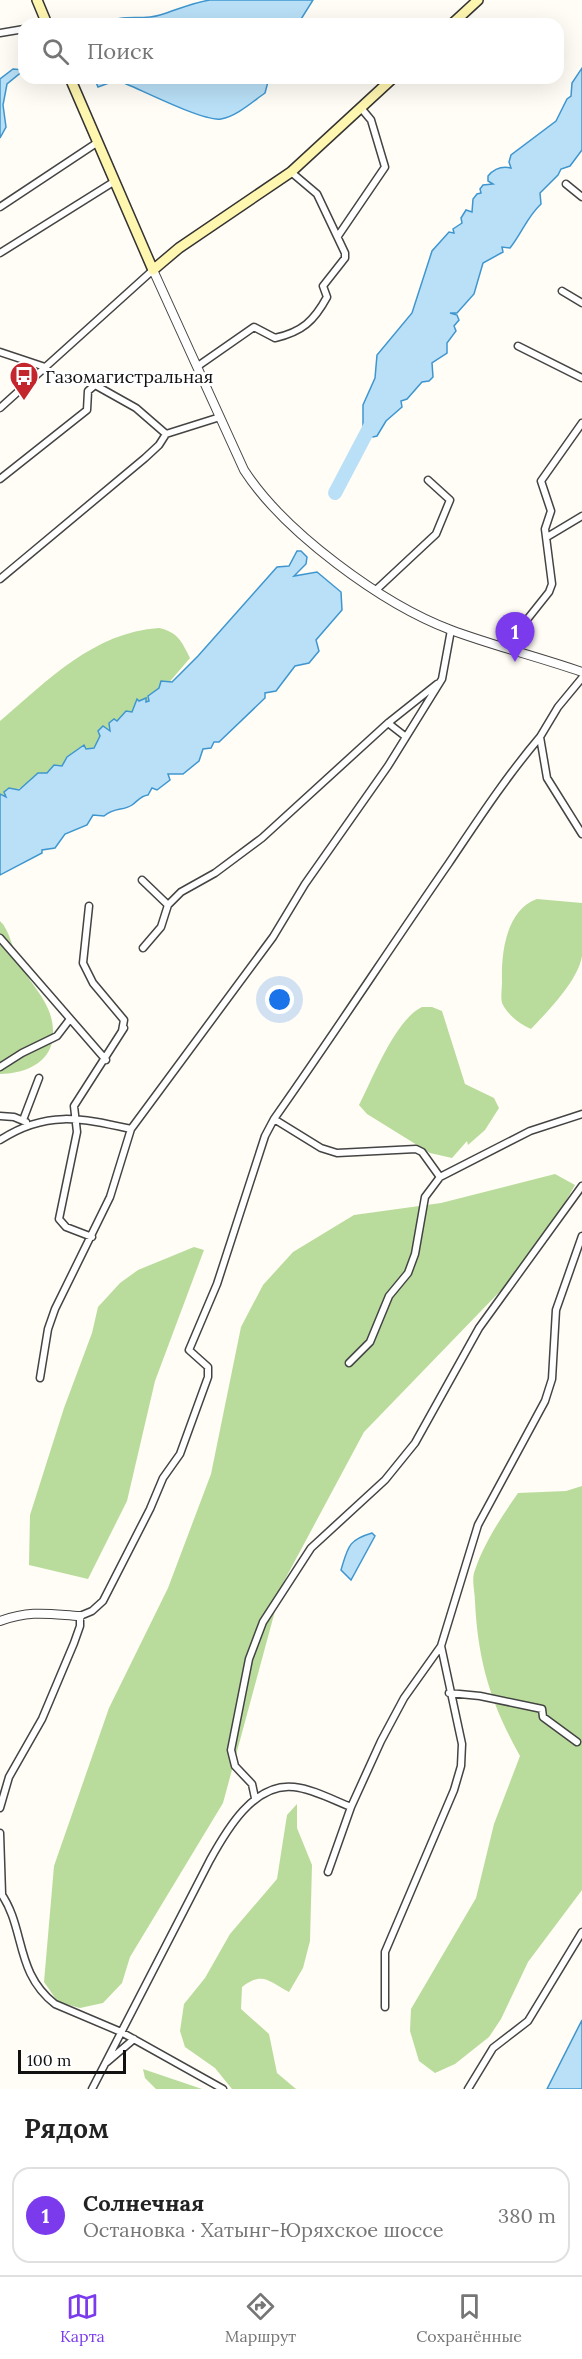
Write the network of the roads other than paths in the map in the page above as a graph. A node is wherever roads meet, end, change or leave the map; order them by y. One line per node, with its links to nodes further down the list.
1 (37, 0): 3 (main road)
2 (478, 0): 4 (main road)
3 (42, 18)
4 (458, 18)
5 (18, 30): 6 (street)
6 (0, 33)
7 (73, 84): 10 (main road)
8 (386, 84): 9 (main road)
9 (360, 108): 11 (main road); 16 (street)
10 (98, 142): 12 (main road); 15 (street)
11 (291, 172): 16 (street); 18 (main road)
12 (115, 181): 17 (street); 18 (main road)
13 (566, 184): 14 (street)
14 (582, 197)
15 (0, 207)
16 (338, 236): 23 (street)
17 (0, 253)
18 (153, 270): 23 (street); 24 (street)
19 (562, 291): 20 (street)
20 (582, 303)
21 (518, 346): 25 (street)
22 (0, 351): 24 (street)
23 (198, 366): 27 (street)
24 (45, 367): 26 (street)
25 (582, 378)
26 (0, 408)
27 (220, 417): 29 (street); 35 (street)
28 (582, 423): 33 (street)
29 (166, 434): 30 (street); 34 (street)
30 (0, 479)
31 (429, 480): 35 (street)
32 (582, 516): 33 (street)
33 (547, 537): 37 (street)
34 (0, 579)
35 (376, 590): 36 (street)
36 (451, 630): 37 (street); 40 (street)
37 (506, 646): 38 (street)
38 (582, 672)
39 (582, 678): 42 (street)
40 (442, 680): 41 (street); 43 (street)
41 (388, 723): 43 (street); 46 (street)
42 (540, 737): 44 (street); 57 (street)
43 (406, 738): 60 (street)
44 (582, 834)
45 (142, 880): 46 (street)
46 (168, 905): 49 (street)
47 (89, 906): 51 (street)
48 (0, 938): 50 (street)
49 (143, 948)
50 (70, 1019): 51 (street); 52 (street)
51 (106, 1060): 56 (street)
52 (0, 1067)
53 (39, 1078): 58 (street)
54 (582, 1114): 62 (street)
55 (0, 1116): 58 (street)
56 (77, 1117): 59 (street); 60 (street); 65 (street)
57 (274, 1119): 62 (street); 68 (street)
58 (23, 1120): 59 (street)
59 (32, 1125): 61 (street)
60 (131, 1129): 65 (street)
61 (0, 1140)
62 (440, 1177): 66 (street)
63 (582, 1186): 73 (street)
64 (582, 1236): 70 (street)
65 (92, 1237): 67 (street)
66 (349, 1363)
67 (40, 1378)
68 (80, 1616): 69 (street); 75 (street)
69 (0, 1622)
70 (441, 1646): 71 (street); 74 (street)
71 (449, 1693): 72 (street); 80 (street)
72 (577, 1742)
73 (255, 1798): 74 (street); 81 (street)
74 (351, 1807): 77 (street)
75 (0, 1808)
76 (0, 1833): 78 (street)
77 (328, 1872)
78 (1, 1893): 81 (street)
79 (582, 1932): 86 (street)
80 (385, 2007)
81 (121, 2032): 82 (street); 83 (street)
82 (134, 2039): 83 (street); 85 (street)
83 (107, 2063): 84 (street)
84 (92, 2089)
85 (223, 2089)
86 (468, 2089)

